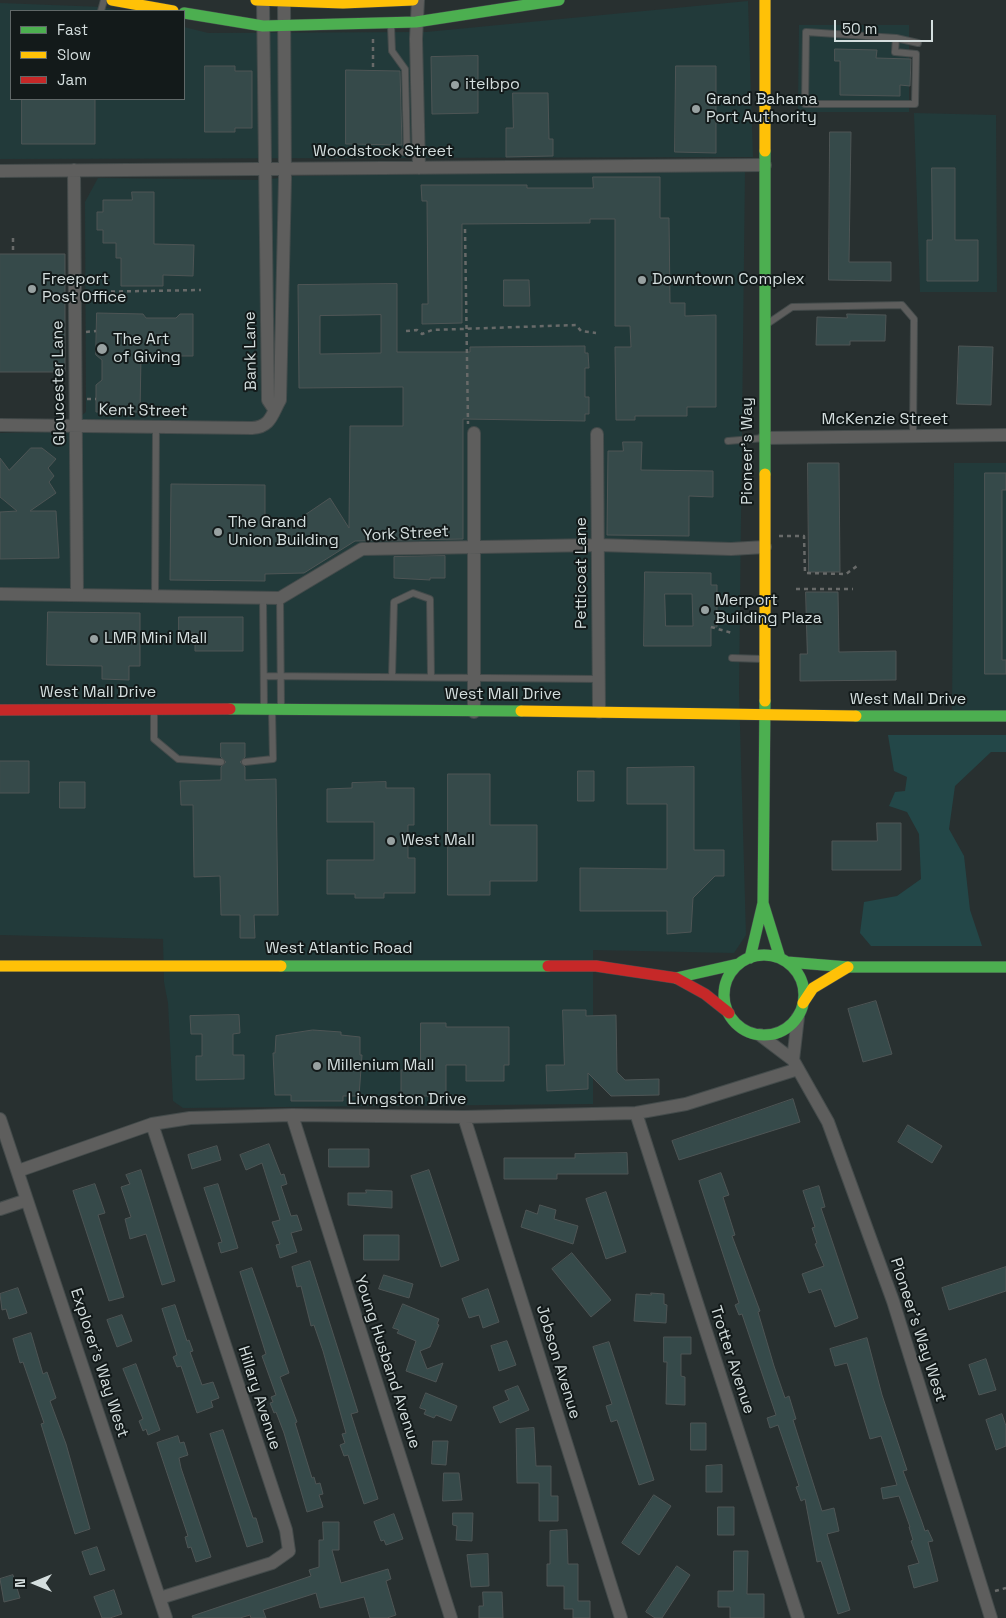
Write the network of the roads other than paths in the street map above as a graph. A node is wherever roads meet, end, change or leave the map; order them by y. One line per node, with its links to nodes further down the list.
1 (112, 0): 8 (main road)
2 (260, 0): 7 (main road); 12 (street, Bank Lane)
3 (413, 0): 7 (main road)
4 (418, 0): 10 (street)
5 (559, 0): 10 (main road)
6 (766, 0): 17 (main road, Pioneer's Way)
7 (284, 1): 13 (street, Bank Lane)
8 (167, 10)
9 (185, 13): 12 (main road)
10 (416, 22): 11 (main road); 19 (street)
11 (391, 23): 13 (main road); 16 (lane)
12 (263, 26): 13 (main road); 20 (street, Bank Lane)
13 (284, 26): 18 (street, Bank Lane)
14 (896, 38): 14 (lane); 15 (lane)
15 (918, 43)
16 (356, 152)
17 (766, 165): 19 (street, Woodstock Street); 23 (main road, Pioneer's Way)
18 (285, 168): 19 (street, Woodstock Street); 20 (street, Woodstock Street); 24 (street, Bank Lane)
19 (419, 168)
20 (265, 169): 21 (street, Woodstock Street); 24 (street, Bank Lane)
21 (74, 170): 22 (street, Woodstock Street); 26 (street, Gloucester Lane)
22 (0, 171)
23 (765, 326): 31 (lane); 32 (main road, Pioneer's Way)
24 (274, 409): 27 (street, Kent Street)
25 (0, 425): 26 (street, Kent Street)
26 (76, 427): 27 (street, Kent Street); 38 (street, Gloucester Lane)
27 (156, 428): 39 (lane)
28 (474, 433): 36 (street)
29 (597, 434): 35 (street, Petticoat Lane)
30 (1006, 435): 31 (street, McKenzie Street)
31 (913, 437): 32 (street, McKenzie Street)
32 (764, 438): 33 (lane); 34 (main road, Pioneer's Way)
33 (728, 441)
34 (765, 542): 35 (street, York Street); 43 (main road, Pioneer's Way)
35 (598, 545): 36 (street, York Street); 49 (street, Petticoat Lane)
36 (473, 548): 41 (street, York Street); 48 (street)
37 (0, 594): 38 (street)
38 (77, 595): 39 (street)
39 (155, 596): 40 (street)
40 (263, 598): 41 (street); 44 (lane)
41 (280, 598): 45 (lane)
42 (732, 658): 43 (lane)
43 (765, 659): 55 (main road, Pioneer's Way)
44 (264, 676): 45 (lane); 51 (lane)
45 (281, 676): 46 (lane); 51 (lane)
46 (392, 677): 47 (lane); 47 (lane)
47 (431, 677): 48 (lane)
48 (472, 678): 49 (lane); 53 (street)
49 (598, 679): 54 (street, Petticoat Lane)
50 (154, 709): 51 (main road, West Mall Drive); 52 (main road, West Mall Drive); 57 (lane)
51 (272, 709): 53 (main road, West Mall Drive); 58 (lane)
52 (0, 710)
53 (474, 712): 54 (main road, West Mall Drive)
54 (599, 712): 55 (main road, West Mall Drive)
55 (766, 716): 56 (main road, West Mall Drive); 59 (main road, Pioneer's Way)
56 (1006, 716)
57 (221, 762)
58 (245, 762)
59 (763, 903): 60 (main road, Pioneer's Way); 61 (main road, Pioneer's Way)
60 (750, 958): 61 (main road); 62 (main road)
61 (784, 960): 64 (main road); 67 (main road)
62 (738, 964): 66 (main road, West Atlantic Road); 68 (main road)
63 (0, 966): 66 (main road, West Atlantic Road)
64 (848, 967): 65 (main road); 67 (main road)
65 (1006, 967)
66 (676, 978): 68 (main road, West Atlantic Road)
67 (803, 1003): 69 (main road)
68 (729, 1013): 70 (main road)
69 (798, 1017): 70 (main road); 71 (street)
70 (760, 1035): 71 (street, Pioneer's Way West)
71 (796, 1065): 72 (street, Livngston Drive); 85 (street, Pioneer's Way West)
72 (636, 1113): 74 (street, Livngston Drive); 84 (street, Trotter Avenue)
73 (292, 1115): 74 (street, Livngston Drive); 76 (street, Livngston Drive); 82 (street, Young Husband Avenue)
74 (464, 1117): 83 (street, Jobson Avenue)
75 (0, 1118): 77 (street, Explorer's Way West)
76 (152, 1124): 77 (street, Livngston Drive); 80 (street, Hillary Avenue)
77 (18, 1171): 78 (street, Explorer's Way West)
78 (27, 1200): 79 (street); 80 (street, Explorer's Way West)
79 (0, 1210)
80 (160, 1598): 81 (street, Explorer's Way West)
81 (166, 1618)
82 (451, 1618)
83 (621, 1618)
84 (798, 1618)
85 (991, 1618)

